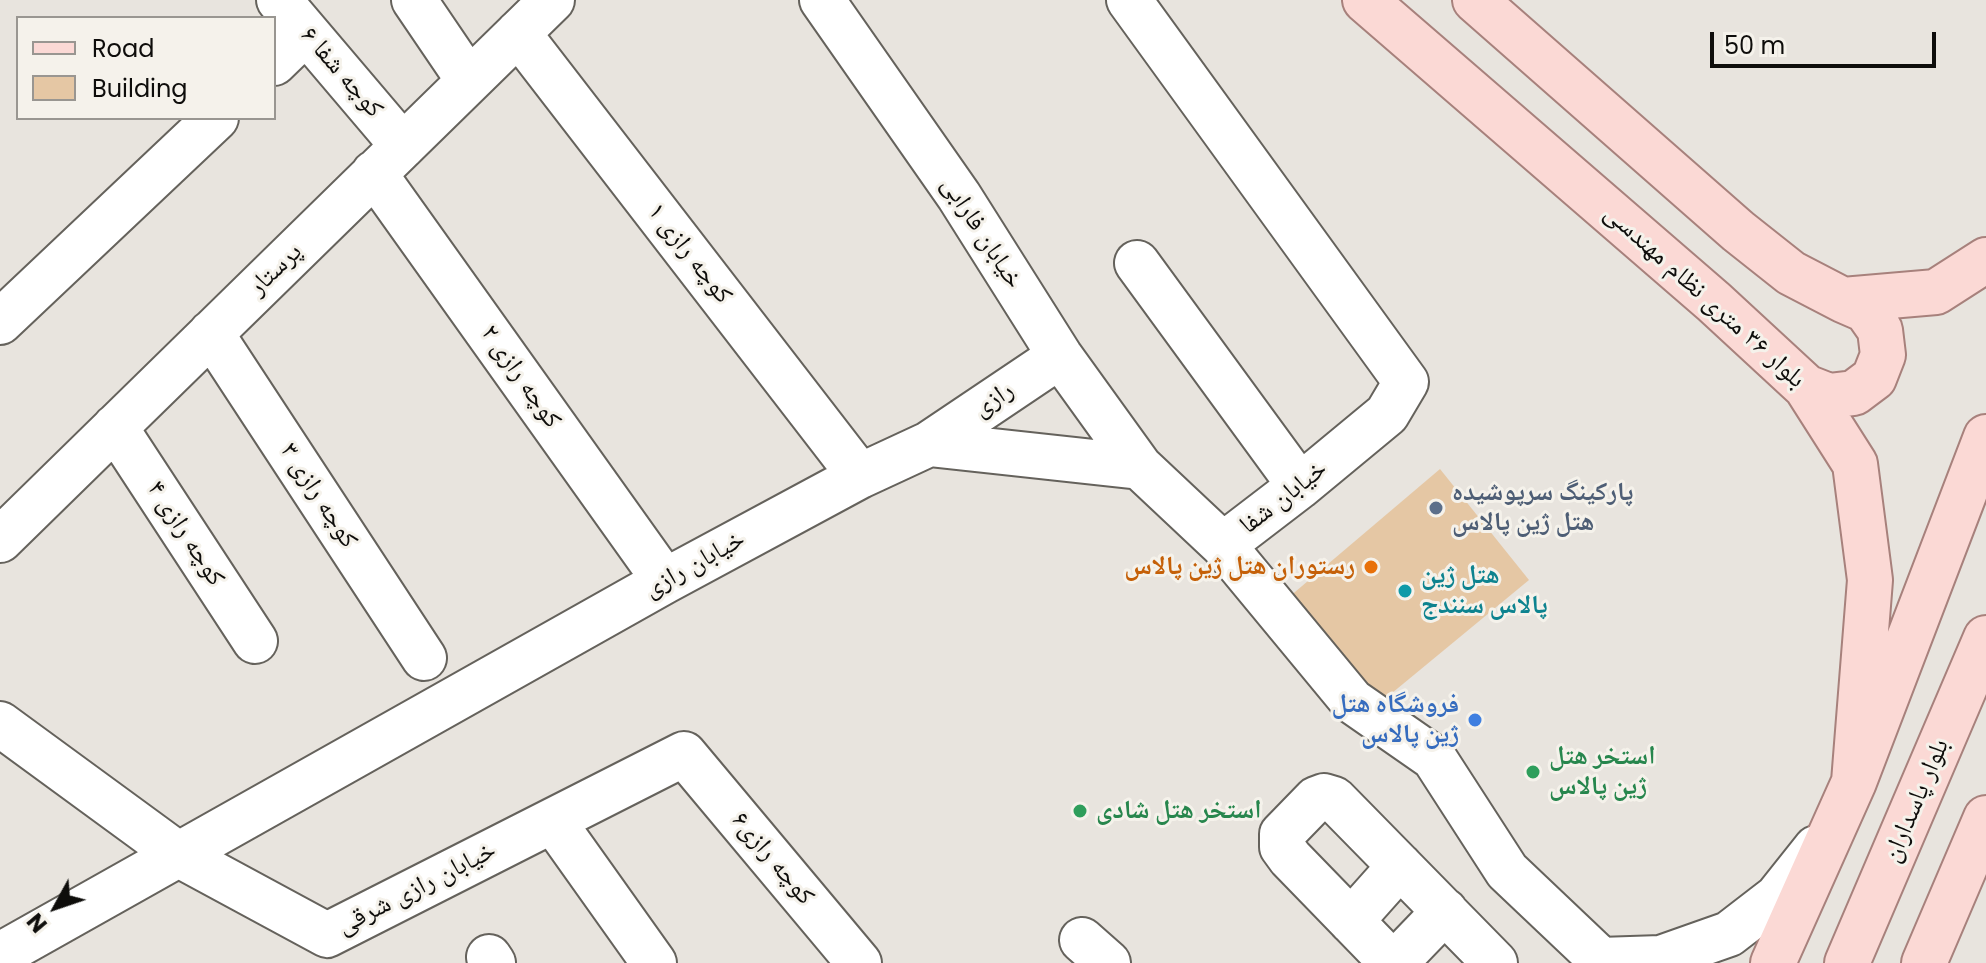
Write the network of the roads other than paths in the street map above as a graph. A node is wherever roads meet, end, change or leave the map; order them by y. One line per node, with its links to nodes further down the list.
1 (414, 0): 10 (street)
2 (552, 0): 8 (street, پرستار)
3 (822, 0): 18 (street, خیابان فارابی)
4 (1129, 0): 25 (street, خیابان شفا)
5 (1365, 0): 19 (main road, بلوار ۳۶ متری نظام مهندسی)
6 (1475, 0): 15 (main road)
7 (292, 16): 9 (street); 12 (street, کوچه شفا ۶)
8 (518, 33): 10 (street, پرستار); 24 (street, کوچه رازی ۱)
9 (276, 58)
10 (469, 81): 12 (street, پرستار)
11 (214, 120): 16 (street)
12 (389, 160): 17 (street, پرستار); 28 (street, کوچه رازی ۲)
13 (1986, 260): 15 (main road)
14 (1137, 263): 25 (street)
15 (1843, 300): 19 (main road)
16 (0, 322)
17 (211, 333): 20 (street, پرستار); 31 (street, کوچه رازی ۳)
18 (1060, 356): 21 (street, رازی); 23 (street, خیابان فارابی)
19 (1806, 387): 34 (main road, بلوار ۳۶ متری نظام مهندسی)
20 (115, 427): 26 (street, پرستار); 30 (street, کوچه رازی ۴)
21 (929, 444): 23 (street); 24 (street, خیابان رازی)
22 (1985, 444): 34 (main road)
23 (1140, 467): 27 (street)
24 (860, 476): 28 (street, خیابان رازی)
25 (1300, 486): 27 (street, خیابان شفا)
26 (0, 540)
27 (1223, 545): 43 (street, خیابان شفا)
28 (665, 581): 38 (street, خیابان رازی)
29 (1986, 638): 49 (main road, بلوار پاسداران)
30 (255, 641)
31 (424, 658)
32 (0, 724): 38 (street, خیابان رازی شرقی)
33 (684, 754): 36 (street, خیابان رازی شرقی); 45 (street, کوچه رازی۶)
34 (1854, 782): 37 (main road)
35 (1986, 818): 50 (main road)
36 (553, 821): 38 (street, خیابان رازی شرقی); 44 (street)
37 (1835, 825): 43 (street, خیابان شفا); 48 (main road)
38 (179, 855): 42 (street, خیابان رازی)
39 (1400, 866): 40 (street); 41 (street); 41 (street)
40 (1445, 911): 46 (street); 47 (street)
41 (1351, 921): 46 (street)
42 (0, 955)
43 (1602, 962)
44 (653, 963)
45 (859, 963)
46 (1394, 963)
47 (1495, 963)
48 (1773, 963)
49 (1847, 963)
50 (1924, 963)

